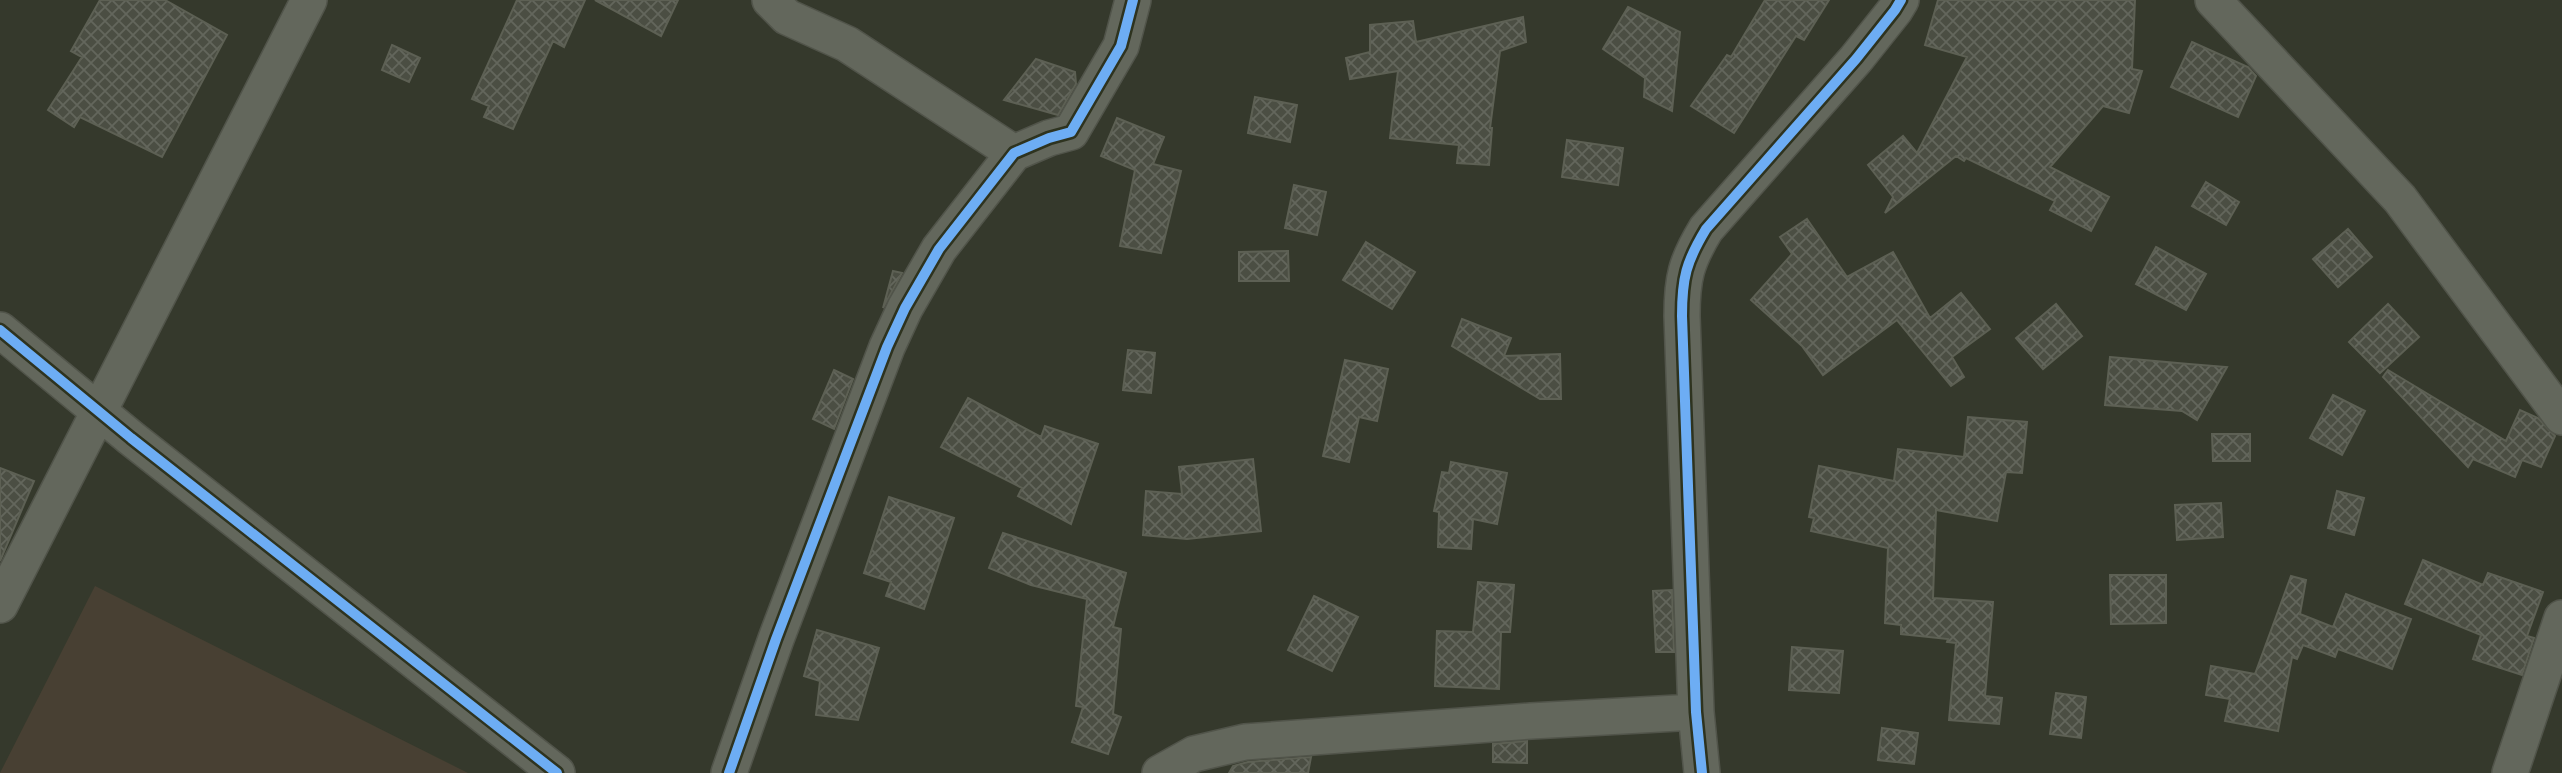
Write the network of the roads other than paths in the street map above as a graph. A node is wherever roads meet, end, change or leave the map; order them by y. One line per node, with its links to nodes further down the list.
1 (309, 0): 8 (street)
2 (770, 0): 6 (street)
3 (1133, 0): 6 (street)
4 (1901, 0): 12 (street)
5 (2213, 0): 9 (street)
6 (1014, 153): 14 (street)
7 (0, 330): 8 (street)
8 (100, 413): 10 (street); 13 (street)
9 (2562, 417)
10 (0, 605)
11 (2562, 618): 17 (street)
12 (1696, 712): 15 (street); 16 (street)
13 (557, 773)
14 (729, 773)
15 (1160, 773)
16 (1702, 773)
17 (2510, 773)

